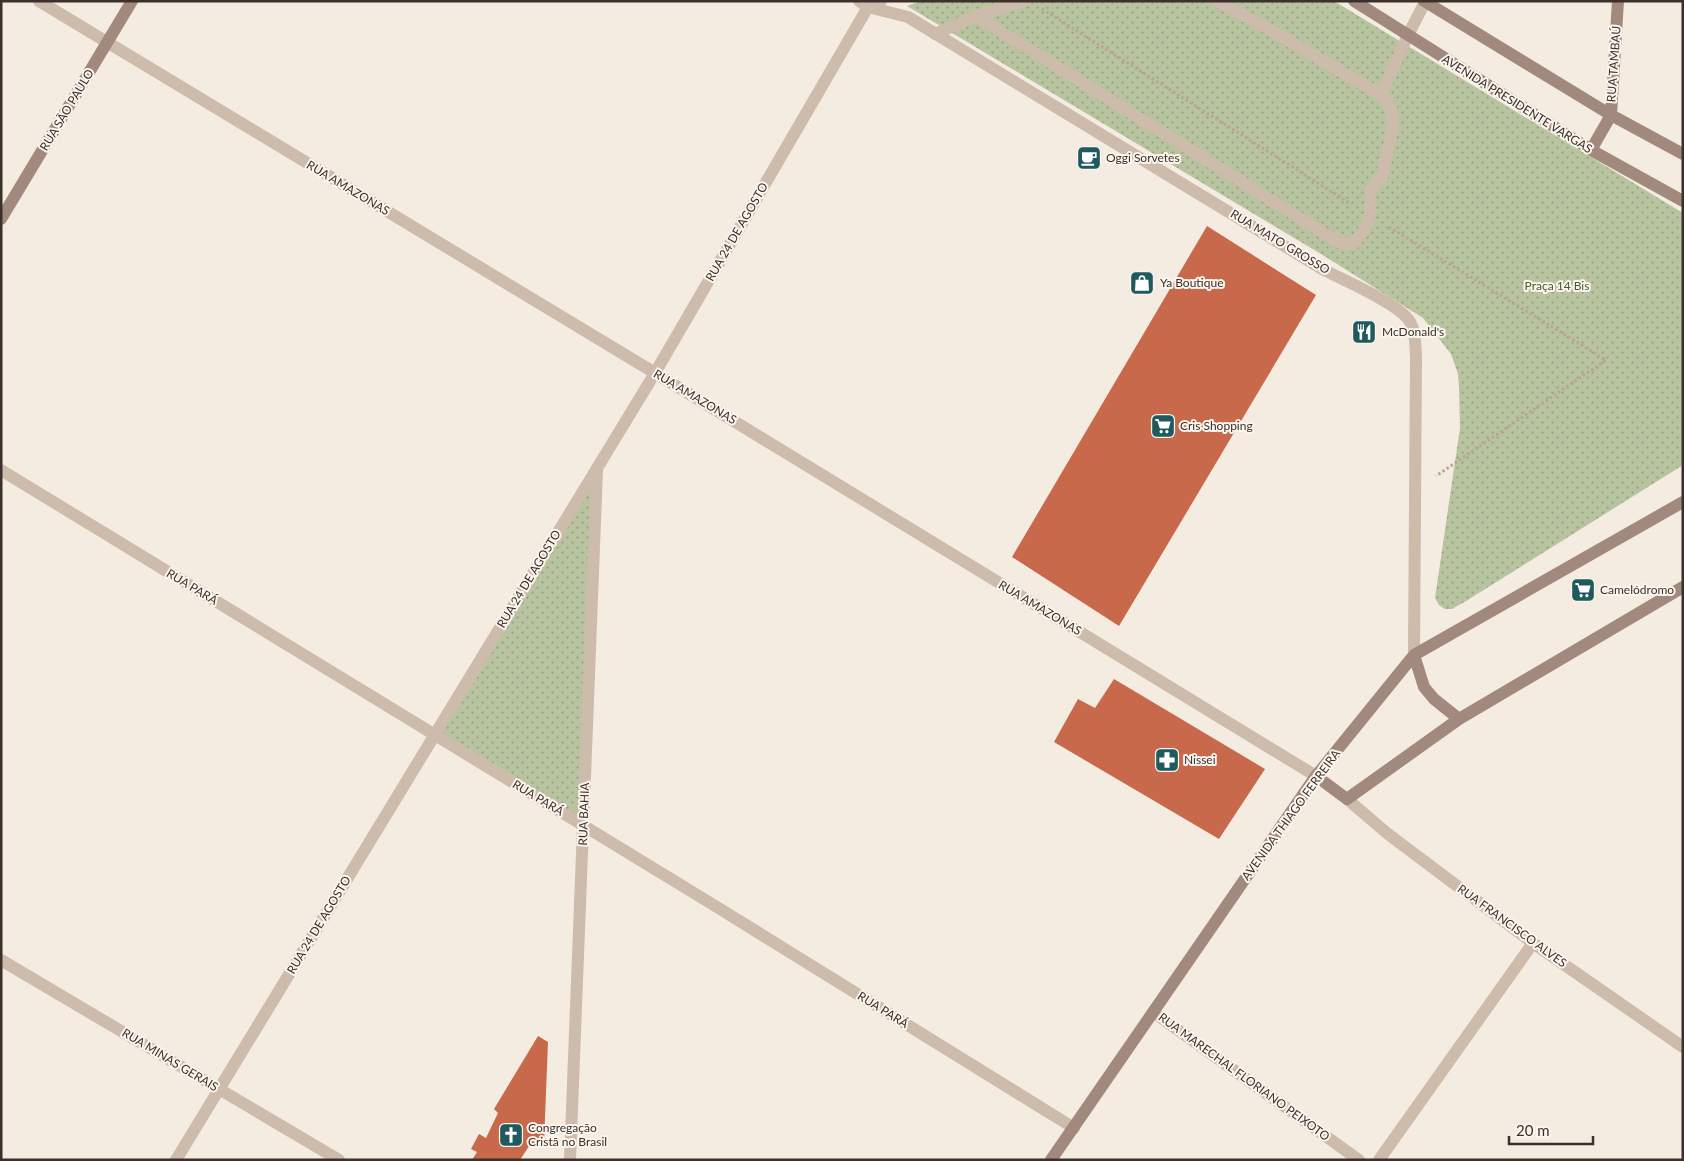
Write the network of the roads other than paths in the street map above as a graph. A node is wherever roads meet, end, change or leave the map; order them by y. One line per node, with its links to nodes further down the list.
1 (39, 1): 13 (street, RUA AMAZONAS)
2 (132, 1): 13 (street, RUA SÃO PAULO)
3 (881, 1): 9 (street)
4 (1024, 1): 10 (street)
5 (1217, 1): 14 (street)
6 (1354, 1): 12 (street, AVENIDA PRESIDENTE VARGAS)
7 (1618, 1): 15 (street, RUA TAMBAÚ)
8 (1424, 2): 12 (street); 15 (street)
9 (863, 4): 11 (street, RUA MATO GROSSO); 20 (street, RUA 24 DE AGOSTO)
10 (976, 16): 11 (street); 14 (street)
11 (936, 34): 25 (street, RUA MATO GROSSO)
12 (1408, 35): 14 (street); 16 (street, AVENIDA PRESIDENTE VARGAS)
13 (108, 43): 19 (street, RUA SÃO PAULO); 20 (street, RUA AMAZONAS)
14 (1381, 95)
15 (1611, 115): 16 (street, RUA TAMBAÚ); 17 (street)
16 (1591, 150): 18 (street, AVENIDA PRESIDENTE VARGAS)
17 (1683, 154)
18 (1683, 201)
19 (1, 219)
20 (655, 373): 21 (street, RUA 24 DE AGOSTO); 28 (street, RUA AMAZONAS)
21 (598, 468): 27 (street, RUA 24 DE AGOSTO); 30 (street, RUA BAHIA)
22 (1, 470): 27 (street, RUA PARÁ)
23 (1683, 502): 25 (street, AVENIDA THIAGO FERREIRA)
24 (1683, 587): 26 (street)
25 (1414, 655): 26 (street); 28 (street, AVENIDA THIAGO FERREIRA)
26 (1458, 719): 29 (street)
27 (434, 735): 30 (street, RUA PARÁ); 35 (street, RUA 24 DE AGOSTO)
28 (1316, 776): 29 (street, RUA AMAZONAS); 33 (street, AVENIDA THIAGO FERREIRA)
29 (1347, 799): 31 (street, RUA FRANCISCO ALVES)
30 (583, 826): 36 (street, RUA PARÁ); 39 (street, RUA BAHIA)
31 (1532, 943): 34 (street, RUA FRANCISCO ALVES); 42 (street)
32 (1, 960): 35 (street, RUA MINAS GERAIS)
33 (1153, 1012): 36 (street, AVENIDA THIAGO FERREIRA); 41 (street, RUA MARECHAL FLORIANO PEIXOTO)
34 (1683, 1047)
35 (219, 1089): 37 (street, RUA 24 DE AGOSTO); 38 (street, RUA MINAS GERAIS)
36 (1074, 1128): 40 (street, AVENIDA THIAGO FERREIRA)
37 (176, 1160)
38 (340, 1160)
39 (570, 1160)
40 (1051, 1160)
41 (1359, 1160)
42 (1379, 1160)

